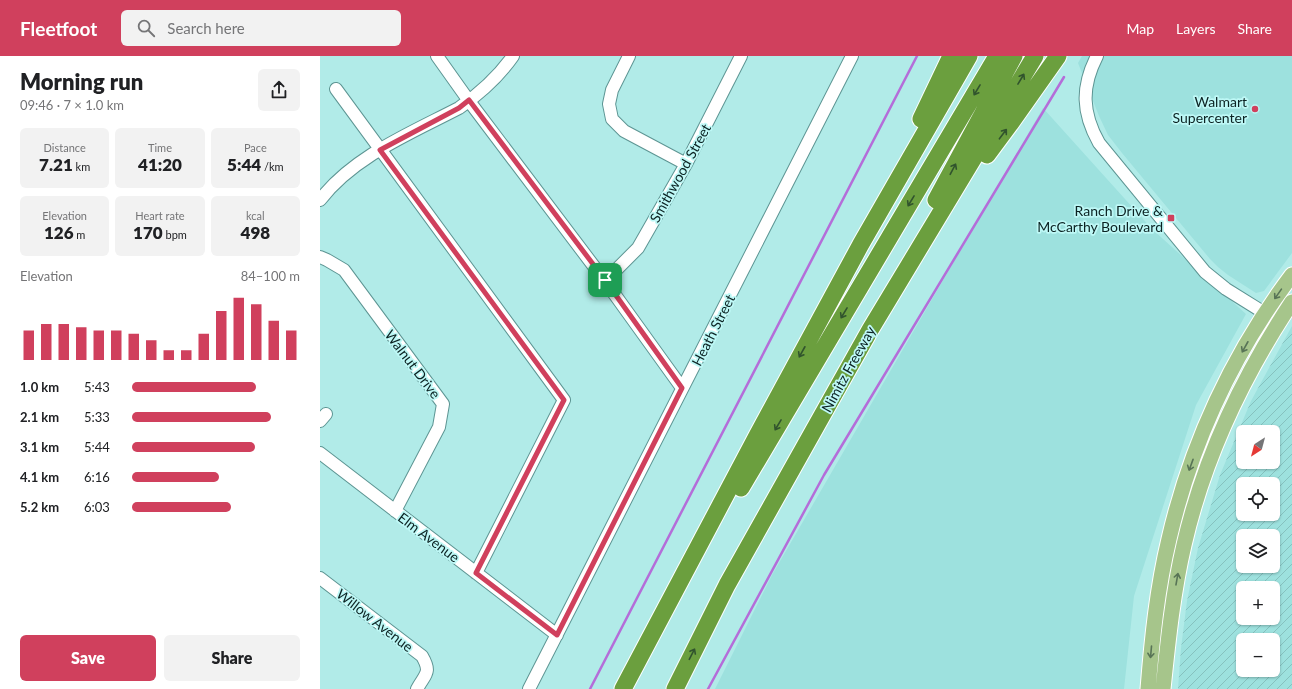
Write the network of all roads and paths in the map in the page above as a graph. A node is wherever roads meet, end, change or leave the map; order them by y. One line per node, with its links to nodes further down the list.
1 (437, 56): 14 (street)
2 (514, 56): 14 (street)
3 (629, 56): 16 (street)
4 (741, 56): 16 (street, Smithwood Street)
5 (852, 56): 26 (street, Heath Street)
6 (951, 56): 19 (highway)
7 (969, 56): 19 (highway)
8 (997, 56): 33 (highway, one-way to 33)
9 (1014, 56): 31 (highway, one-way to 9)
10 (1035, 56): 18 (highway, Nimitz Freeway, one-way to 10)
11 (1058, 56): 18 (highway, one-way to 11)
12 (1097, 56): 24 (street)
13 (336, 89): 15 (street)
14 (469, 100): 15 (street); 22 (street)
15 (380, 150): 17 (street); 29 (street)
16 (686, 164): 22 (street, Smithwood Street)
17 (320, 200)
18 (937, 220): 31 (highway, Nimitz Freeway)
19 (861, 244): 33 (highway, one-way to 33)
20 (320, 257): 28 (street, Walnut Drive)
21 (1292, 275): 24 (main road, one-way to 24)
22 (605, 280): 26 (street)
23 (1292, 302): 25 (main road)
24 (1265, 313): 25 (street); 38 (main road, one-way to 38)
25 (1279, 322): 39 (main road, one-way to 25)
26 (682, 388): 32 (street, Heath Street)
27 (320, 453): 28 (street, Elm Avenue)
28 (395, 511): 29 (street, Elm Avenue)
29 (476, 573): 32 (street, Elm Avenue)
30 (320, 578): 34 (street, Willow Avenue)
31 (727, 584): 37 (highway, Nimitz Freeway, one-way to 31)
32 (557, 635): 35 (street, Heath Street)
33 (632, 673): 36 (highway)
34 (417, 689)
35 (529, 689)
36 (623, 689)
37 (675, 689)
38 (1148, 689)
39 (1163, 689)

